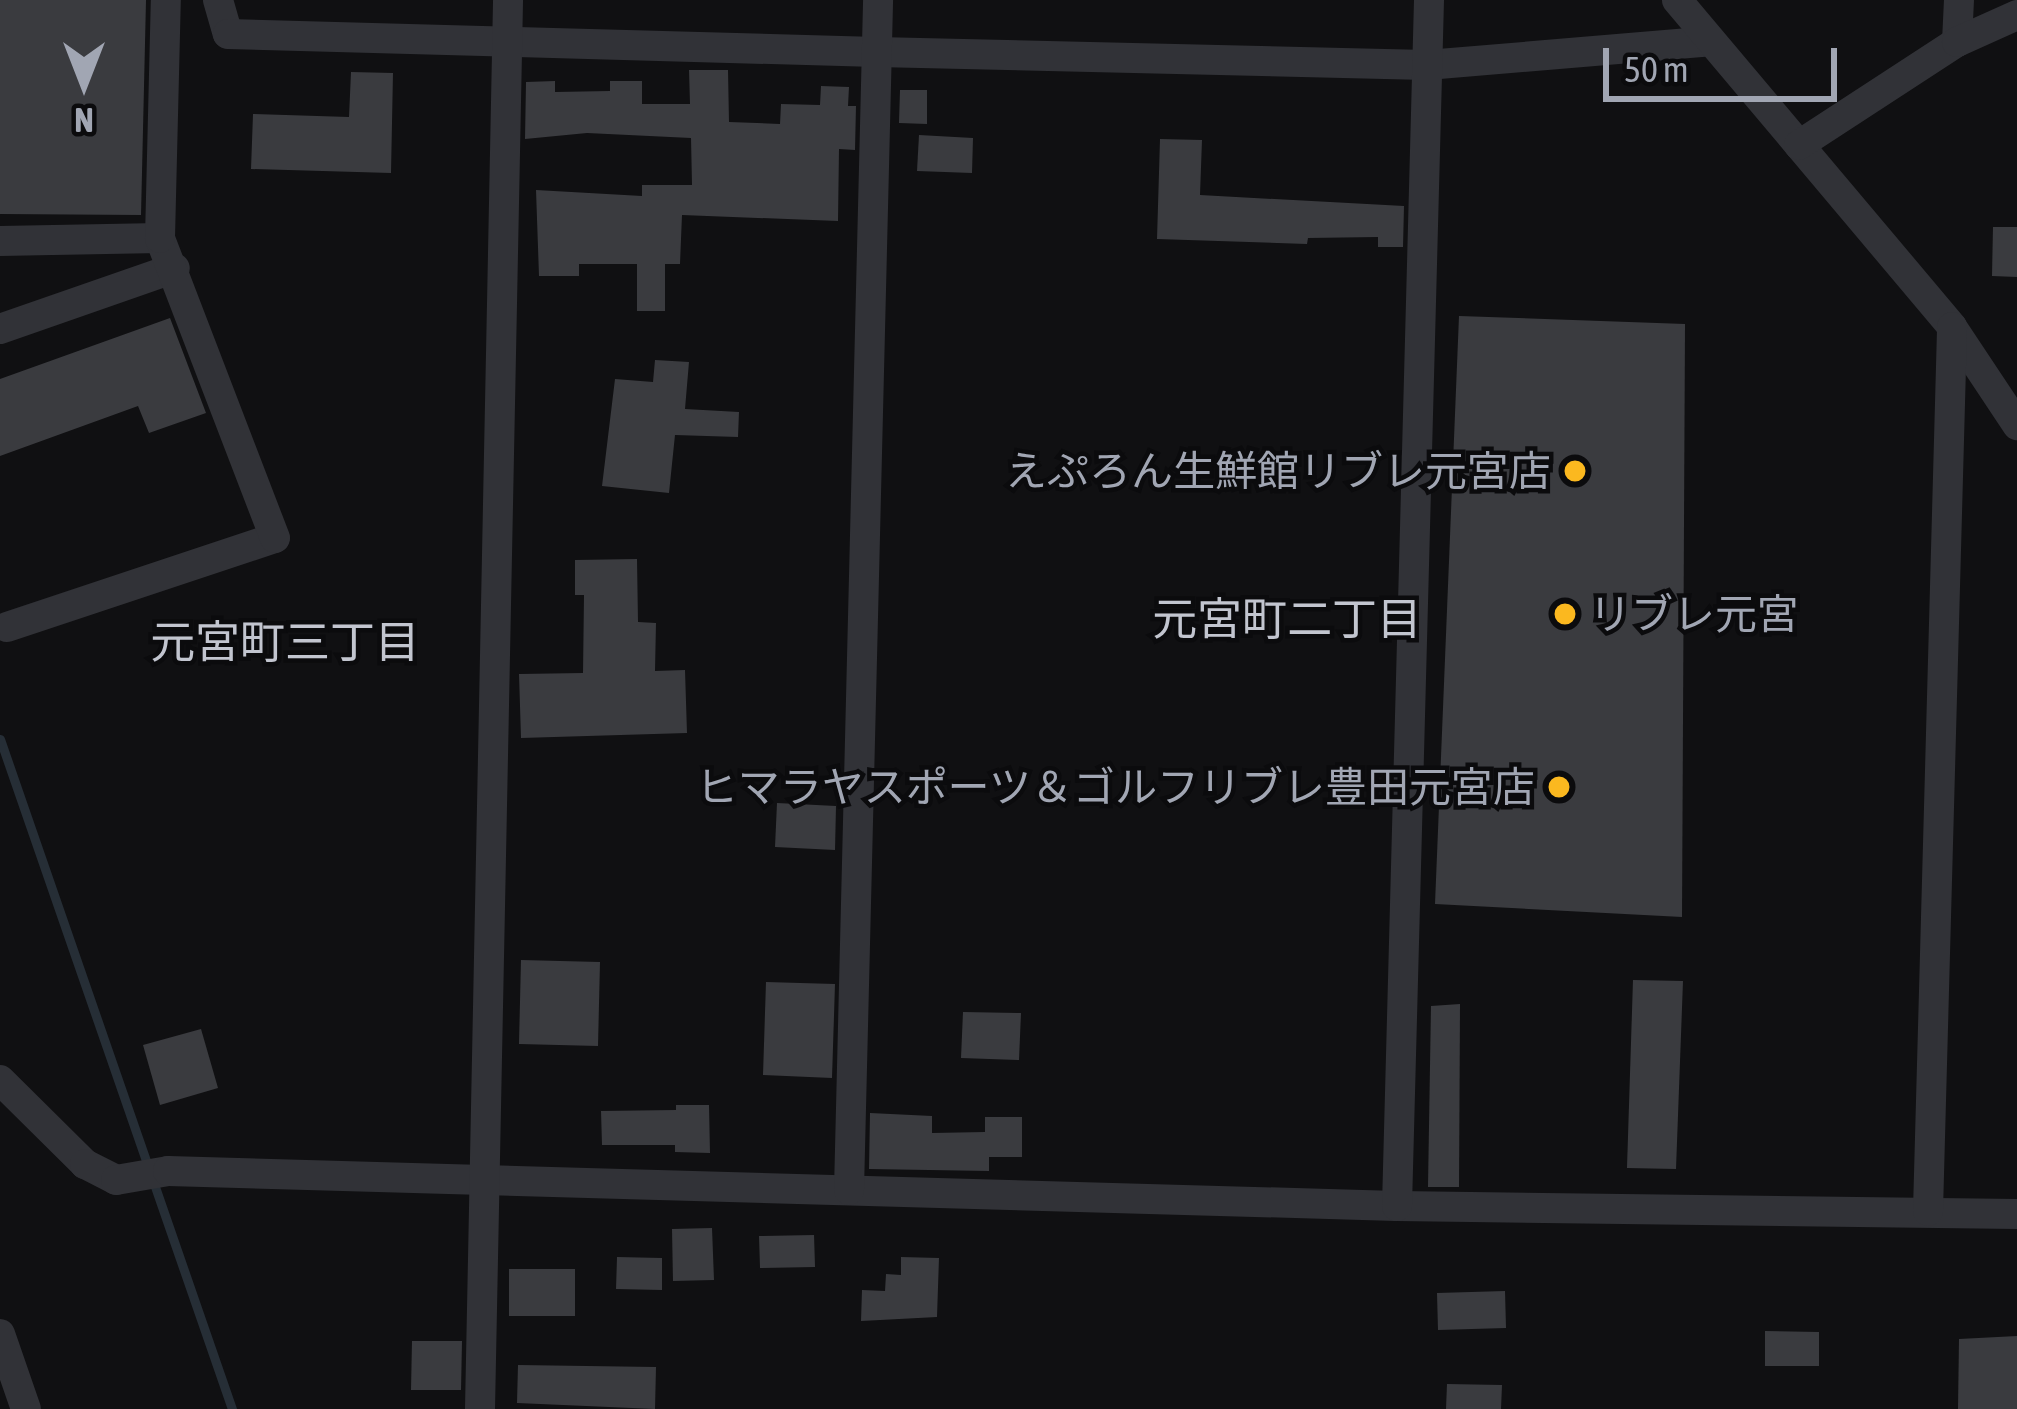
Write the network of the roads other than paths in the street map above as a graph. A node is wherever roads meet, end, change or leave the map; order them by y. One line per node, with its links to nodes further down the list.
1 (166, 0): 15 (street)
2 (218, 0): 9 (street)
3 (508, 0): 9 (street)
4 (878, 0): 12 (street)
5 (1429, 0): 13 (street)
6 (1677, 0): 10 (street)
7 (1958, 0): 11 (street)
8 (2017, 15): 11 (street)
9 (507, 40): 12 (street); 23 (street)
10 (1710, 41): 13 (street); 14 (street)
11 (1957, 42): 14 (street)
12 (877, 52): 13 (street); 24 (street)
13 (1427, 65): 25 (street)
14 (1799, 145): 18 (street)
15 (160, 238): 16 (street); 17 (street)
16 (0, 241)
17 (176, 268): 19 (street); 21 (street)
18 (1952, 327): 20 (street); 26 (street)
19 (0, 329)
20 (2017, 425)
21 (7, 627)
22 (0, 1081): 23 (street)
23 (485, 1181): 24 (street); 30 (street)
24 (849, 1190): 25 (street)
25 (1397, 1206): 26 (street)
26 (1928, 1211): 27 (street)
27 (2017, 1214)
28 (0, 1334): 29 (street)
29 (26, 1409)
30 (480, 1409)

